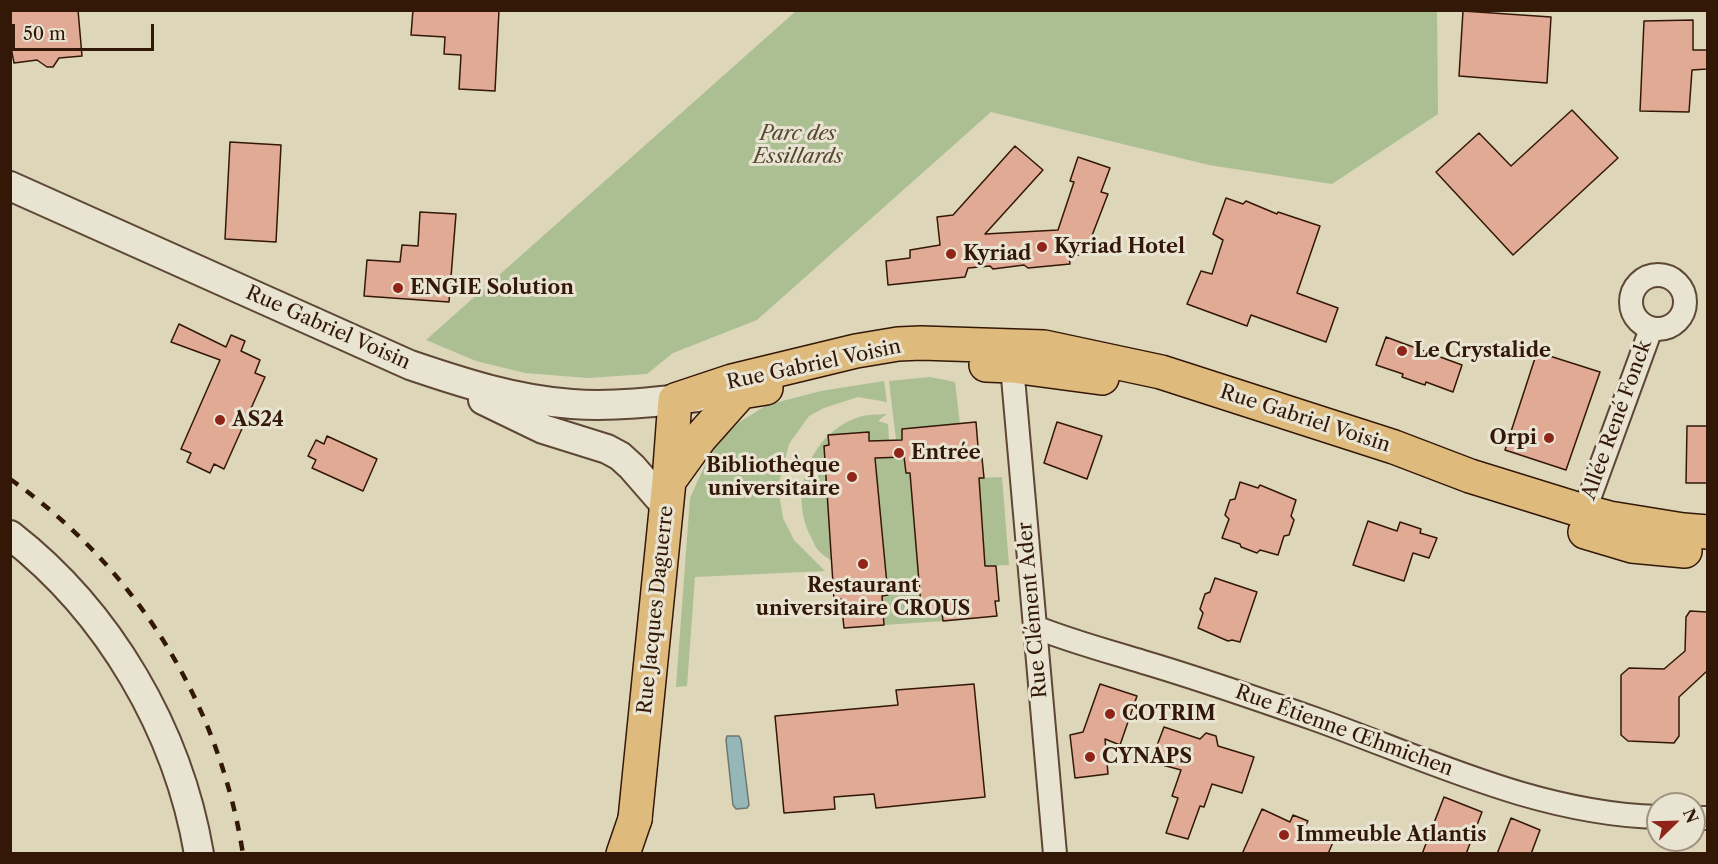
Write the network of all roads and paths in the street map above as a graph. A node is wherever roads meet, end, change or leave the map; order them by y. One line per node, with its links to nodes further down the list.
1 (10, 186): 3 (street, Rue Gabriel Voisin)
2 (1651, 329): 8 (street, Allée René Fonck)
3 (410, 365): 6 (street, Rue Gabriel Voisin); 7 (street)
4 (1012, 366): 5 (main road); 11 (main road); 12 (street, Rue Clément Ader)
5 (741, 392): 6 (street); 7 (main road)
6 (675, 400): 7 (main road, Rue Jacques Daguerre); 8 (main road, Rue Gabriel Voisin)
7 (668, 493): 15 (main road, Rue Jacques Daguerre)
8 (1583, 511): 9 (main road, Rue Gabriel Voisin)
9 (1707, 532)
10 (10, 535): 14 (street)
11 (1707, 553)
12 (1035, 627): 13 (street, Rue Étienne Œhmichen); 16 (street, Rue Clément Ader)
13 (1646, 817)
14 (199, 854)
15 (623, 854)
16 (1054, 854)

